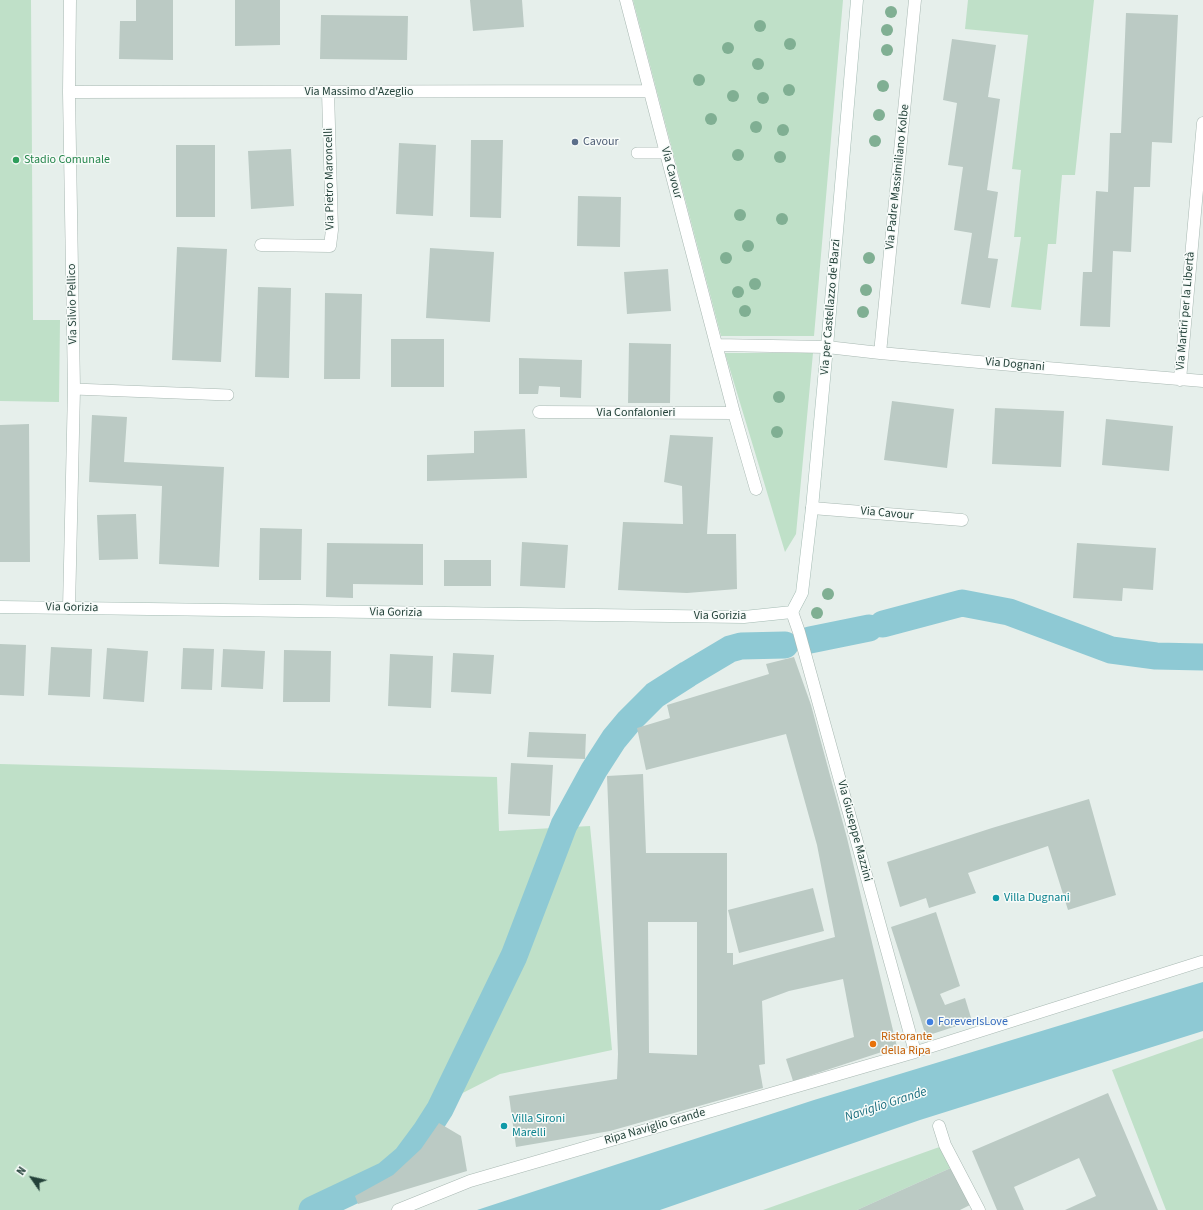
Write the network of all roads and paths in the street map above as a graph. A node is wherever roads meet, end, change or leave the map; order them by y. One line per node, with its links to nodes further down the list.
1 (70, 0): 6 (street, Via Silvio Pellico)
2 (626, 0): 5 (street, Via Cavour)
3 (857, 0): 13 (street, Via per Castellazzo de'Barzi)
4 (915, 0): 14 (street, Via Padre Massimiliano Kolbe)
5 (650, 91): 7 (street, Via Massimo d'Azeglio); 10 (street, Via Cavour)
6 (69, 92): 7 (street, Via Massimo d'Azeglio); 17 (street, Via Silvio Pellico)
7 (328, 92): 11 (street, Via Pietro Maroncelli)
8 (1203, 123): 15 (street, Via Martiri per la Libertà)
9 (637, 153): 10 (lane)
10 (666, 153): 12 (street, Via Cavour)
11 (261, 244)
12 (716, 345): 13 (street); 20 (street, Via Cavour)
13 (827, 347): 14 (street, Via Dognani); 22 (street, Via per Castellazzo de'Barzi)
14 (880, 353): 15 (street, Via Dognani)
15 (1180, 380): 16 (street, Via Dognani)
16 (1203, 381)
17 (74, 389): 18 (lane); 25 (street, Via Silvio Pellico)
18 (228, 395)
19 (539, 412): 20 (street, Via Confalonieri)
20 (734, 413): 21 (street, Via Cavour)
21 (756, 489)
22 (812, 508): 23 (street, Via Cavour); 26 (street, Via per Castellazzo de'Barzi)
23 (962, 520)
24 (0, 607): 25 (street, Via Gorizia)
25 (69, 608): 26 (street, Via Gorizia)
26 (792, 612): 28 (street, Via Giuseppe Mazzini)
27 (1203, 961): 28 (lane)
28 (915, 1052): 30 (street, Ripa Naviglio Grande)
29 (939, 1126): 31 (street)
30 (398, 1210)
31 (979, 1210)

